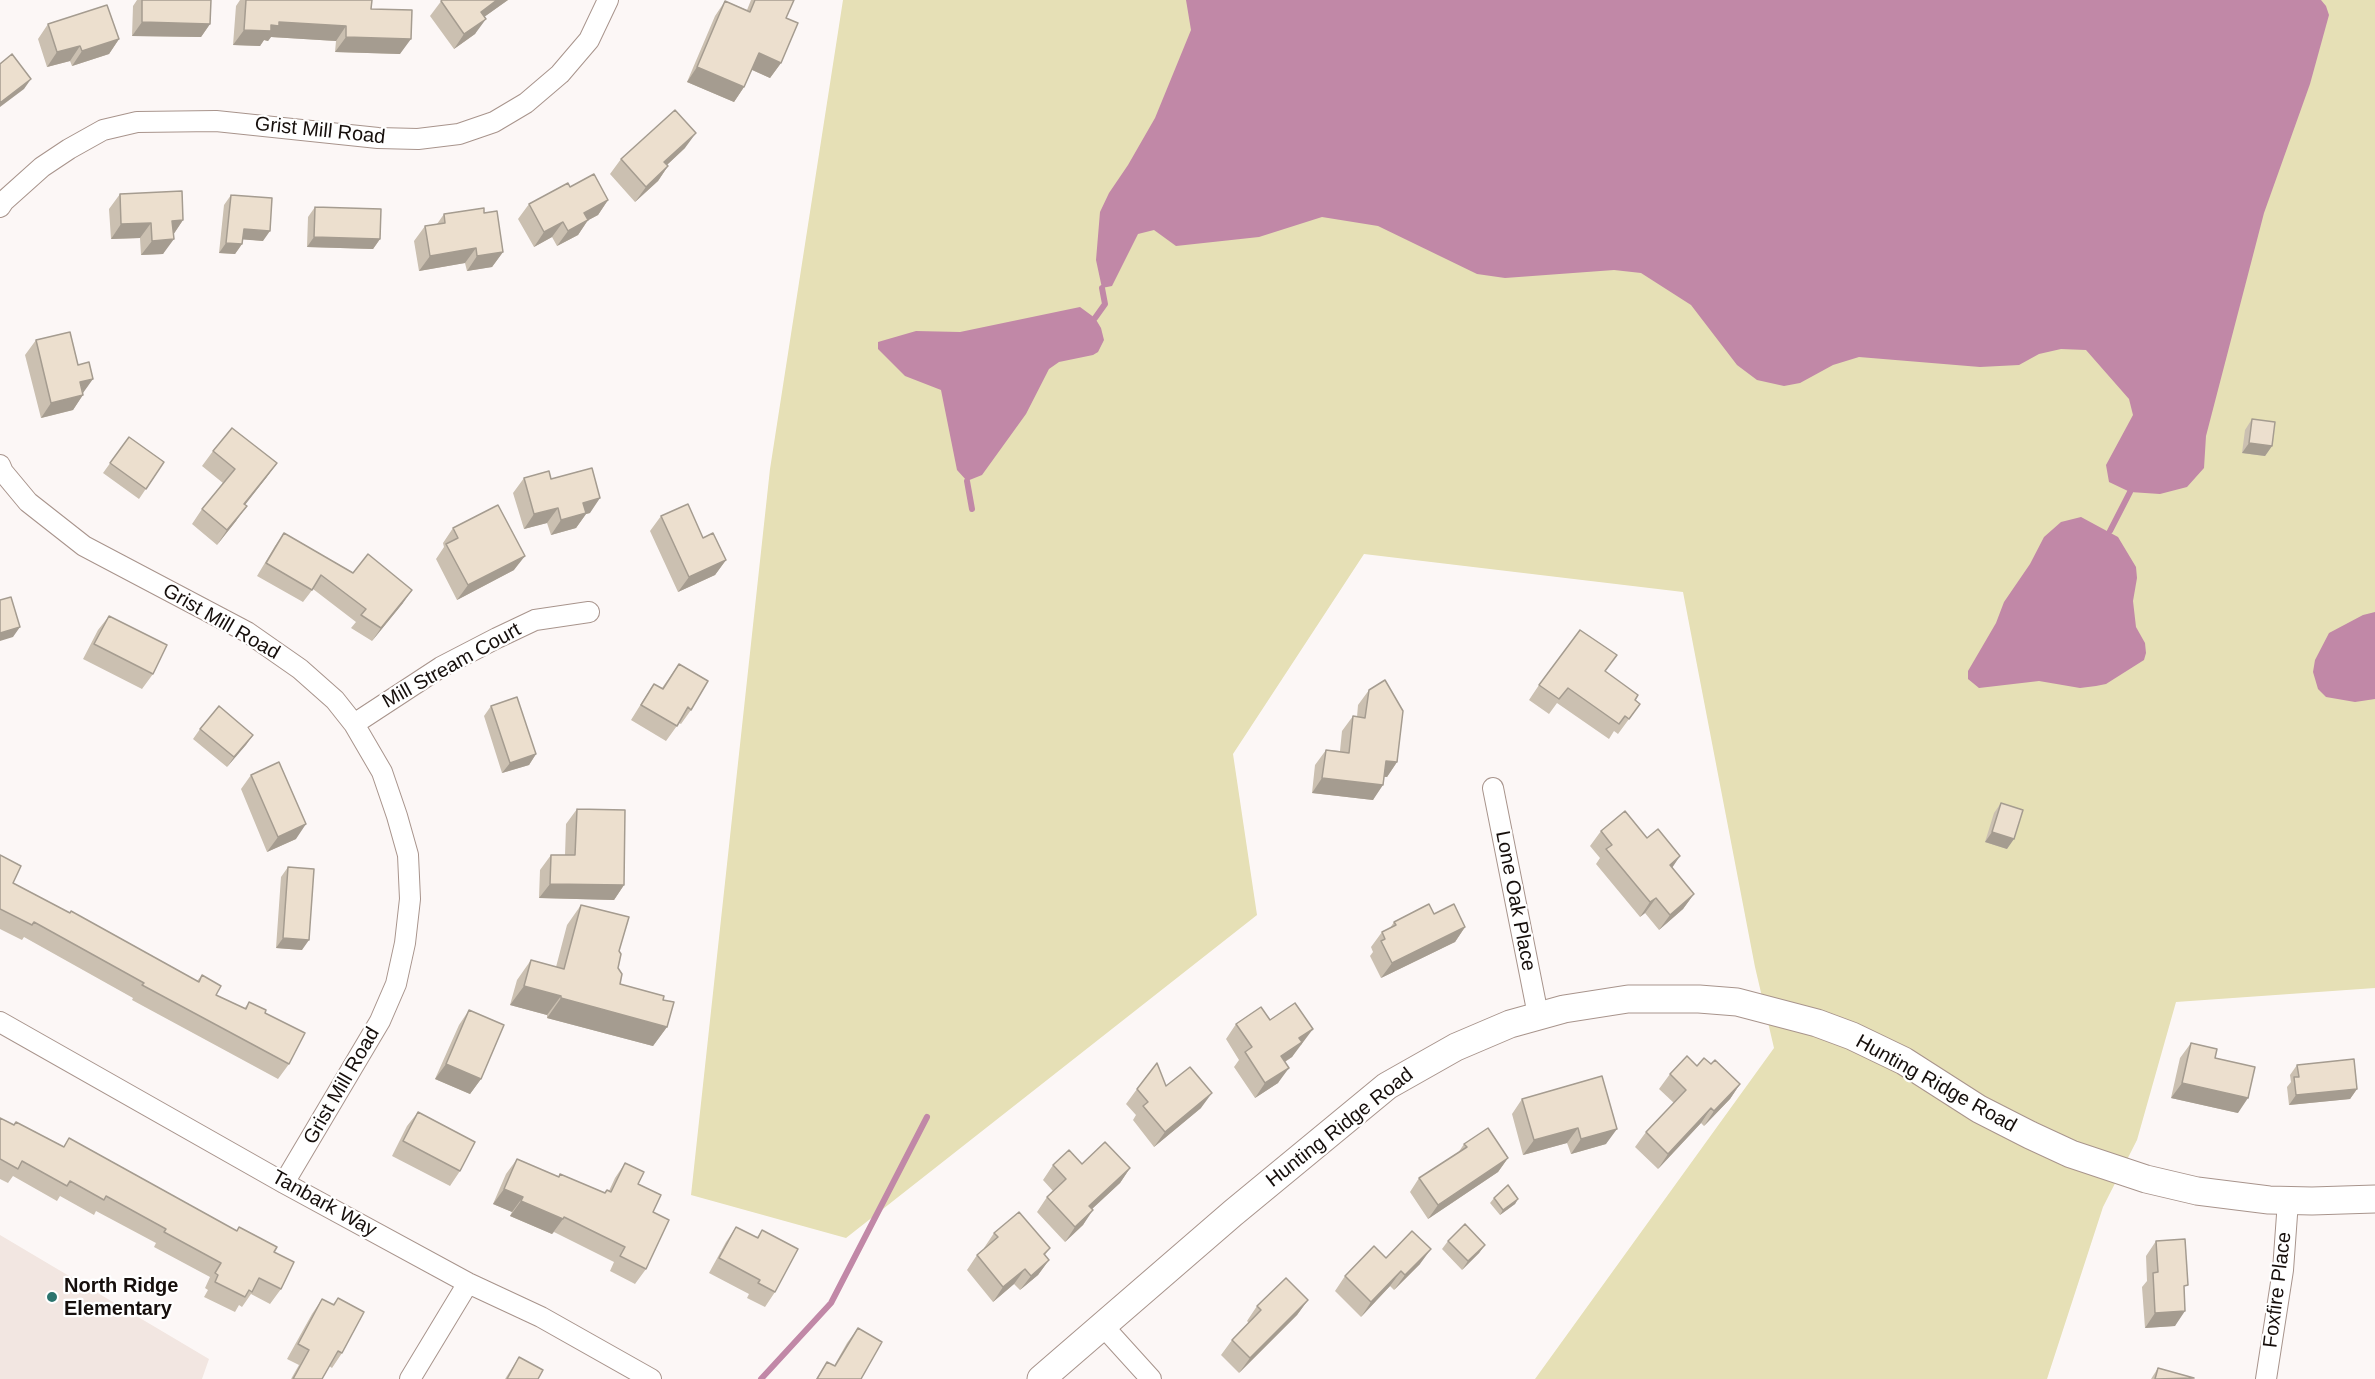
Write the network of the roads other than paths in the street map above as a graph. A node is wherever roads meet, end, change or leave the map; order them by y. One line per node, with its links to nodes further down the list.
1 (608, 0): 2 (street, Grist Mill Road)
2 (0, 207)
3 (1, 471): 5 (street, Grist Mill Road)
4 (589, 612): 5 (street, Mill Stream Court)
5 (354, 724): 9 (street, Grist Mill Road)
6 (1493, 788): 7 (street, Lone Oak Place)
7 (1538, 1015): 11 (street, Hunting Ridge Road); 13 (street, Hunting Ridge Road)
8 (0, 1022): 9 (street, Tanbark Way)
9 (284, 1183): 12 (street, Tanbark Way)
10 (2375, 1199): 11 (street, Hunting Ridge Road)
11 (2288, 1201): 18 (street, Foxfire Place)
12 (468, 1283): 14 (street); 15 (street, Tanbark Way)
13 (1102, 1326): 16 (street, Hunting Ridge Road); 17 (street)
14 (410, 1379)
15 (651, 1379)
16 (1041, 1379)
17 (1151, 1379)
18 (2266, 1379)

